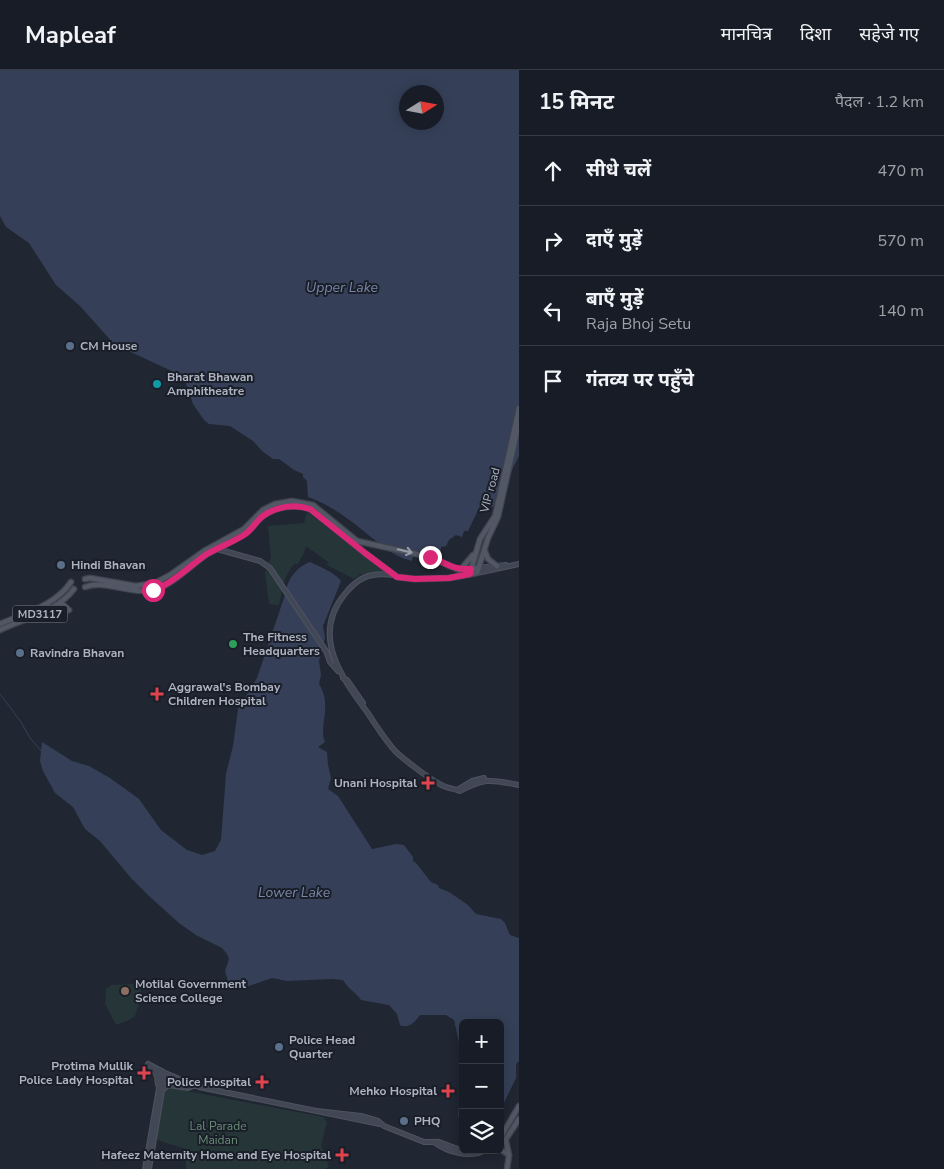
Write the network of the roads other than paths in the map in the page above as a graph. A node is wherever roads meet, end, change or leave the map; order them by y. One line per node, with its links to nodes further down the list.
1 (519, 408): 3 (main road, VIP road)
2 (519, 423): 3 (main road, VIP road)
3 (499, 508): 4 (main road, VIP road); 6 (main road, VIP road)
4 (485, 547): 8 (main road); 10 (main road, VIP road)
5 (219, 550): 12 (main road); 15 (main road); 21 (main road)
6 (476, 552): 9 (main road); 11 (main road, VIP road)
7 (519, 563): 8 (main road); 10 (main road)
8 (497, 566): 10 (main road)
9 (460, 570): 11 (main road); 13 (main road, one-way to 9)
10 (477, 571): 11 (main road)
11 (471, 572): 12 (main road)
12 (393, 575): 21 (main road)
13 (85, 579)
14 (71, 582): 19 (main road, MD3117)
15 (85, 587)
16 (74, 589): 17 (main road, MD3117)
17 (60, 602): 18 (main road); 20 (main road, MD3117)
18 (69, 610)
19 (0, 624)
20 (0, 630)
21 (342, 676): 22 (main road)
22 (519, 784)
23 (148, 1064): 24 (main road); 25 (main road); 26 (main road)
24 (153, 1069): 25 (main road); 29 (main road)
25 (163, 1074): 26 (main road); 27 (main road); 28 (main road); 29 (main road)
26 (186, 1082): 27 (main road)
27 (193, 1086): 28 (main road); 35 (main road)
28 (163, 1089): 40 (main road)
29 (158, 1097): 40 (main road)
30 (519, 1106): 32 (main road)
31 (519, 1118): 33 (main road)
32 (504, 1135)
33 (504, 1136)
34 (504, 1140): 39 (main road)
35 (434, 1142): 36 (main road); 38 (main road)
36 (459, 1150)
37 (504, 1152): 39 (main road)
38 (459, 1154)
39 (509, 1155): 41 (main road)
40 (147, 1169)
41 (507, 1169)

